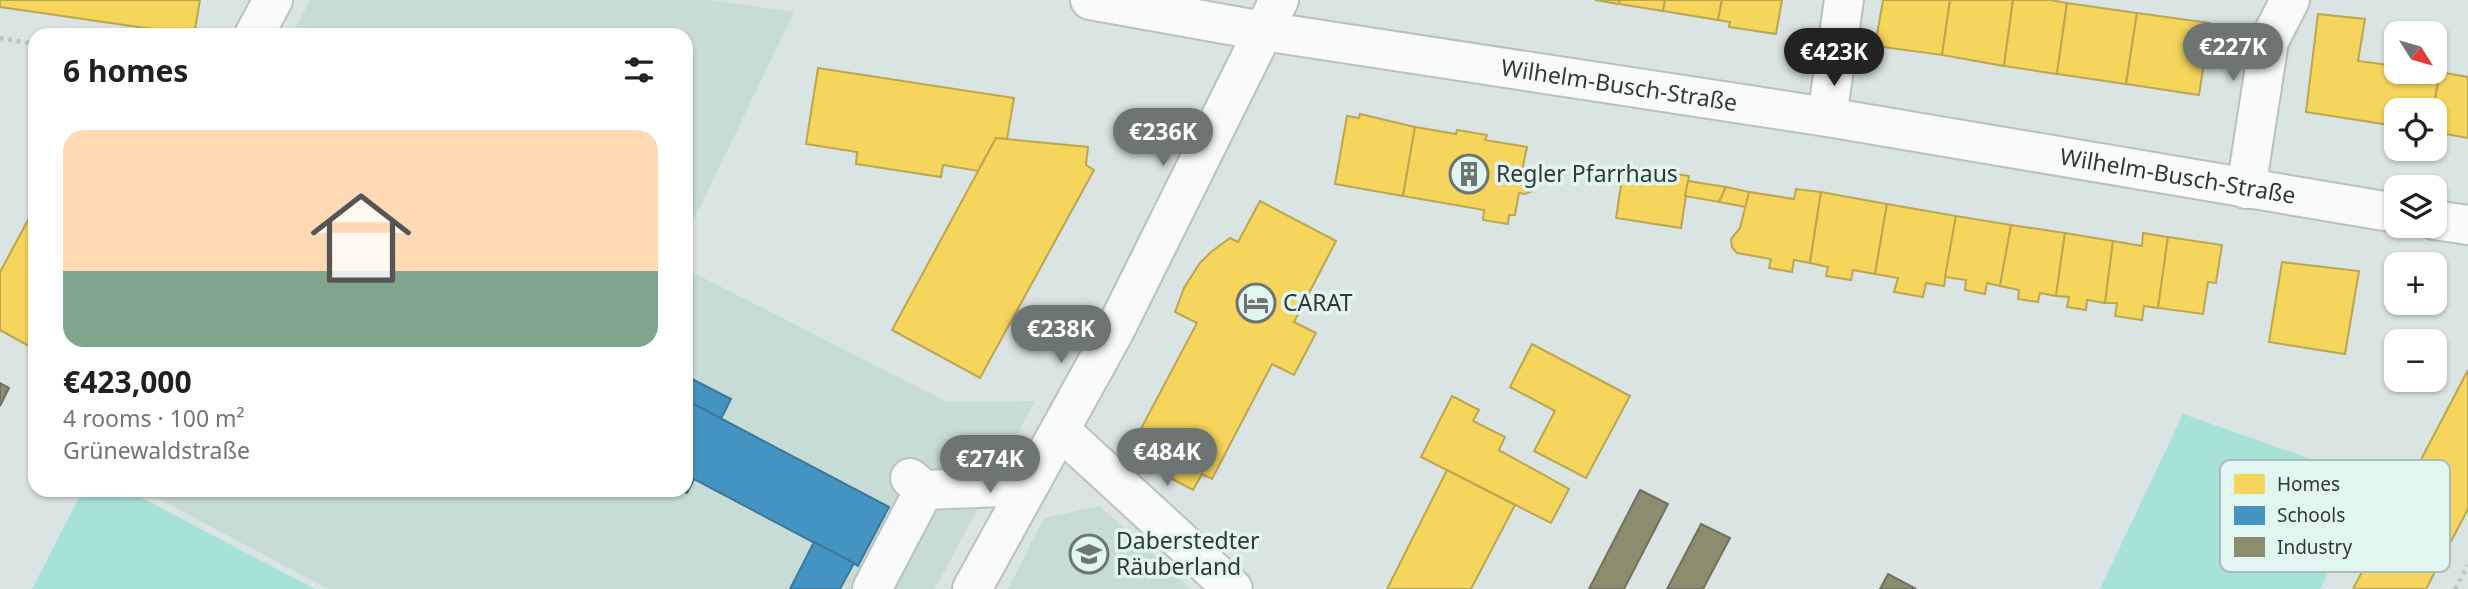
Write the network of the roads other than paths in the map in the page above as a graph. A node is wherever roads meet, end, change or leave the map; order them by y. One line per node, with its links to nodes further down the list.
1 (272, 0): 6 (street)
2 (1090, 0): 5 (street, Wilhelm-Busch-Straße)
3 (1844, 0): 7 (street)
4 (2290, 0): 8 (street)
5 (1271, 15): 7 (street, Wilhelm-Busch-Straße); 12 (street)
6 (258, 28)
7 (1827, 117): 8 (street, Wilhelm-Busch-Straße)
8 (2246, 188): 9 (street, Wilhelm-Busch-Straße)
9 (2384, 211)
10 (2447, 222): 11 (street)
11 (2468, 225)
12 (1060, 430): 13 (street); 16 (street)
13 (1028, 486): 14 (street); 15 (street)
14 (872, 589)
15 (972, 589)
16 (1233, 589)

